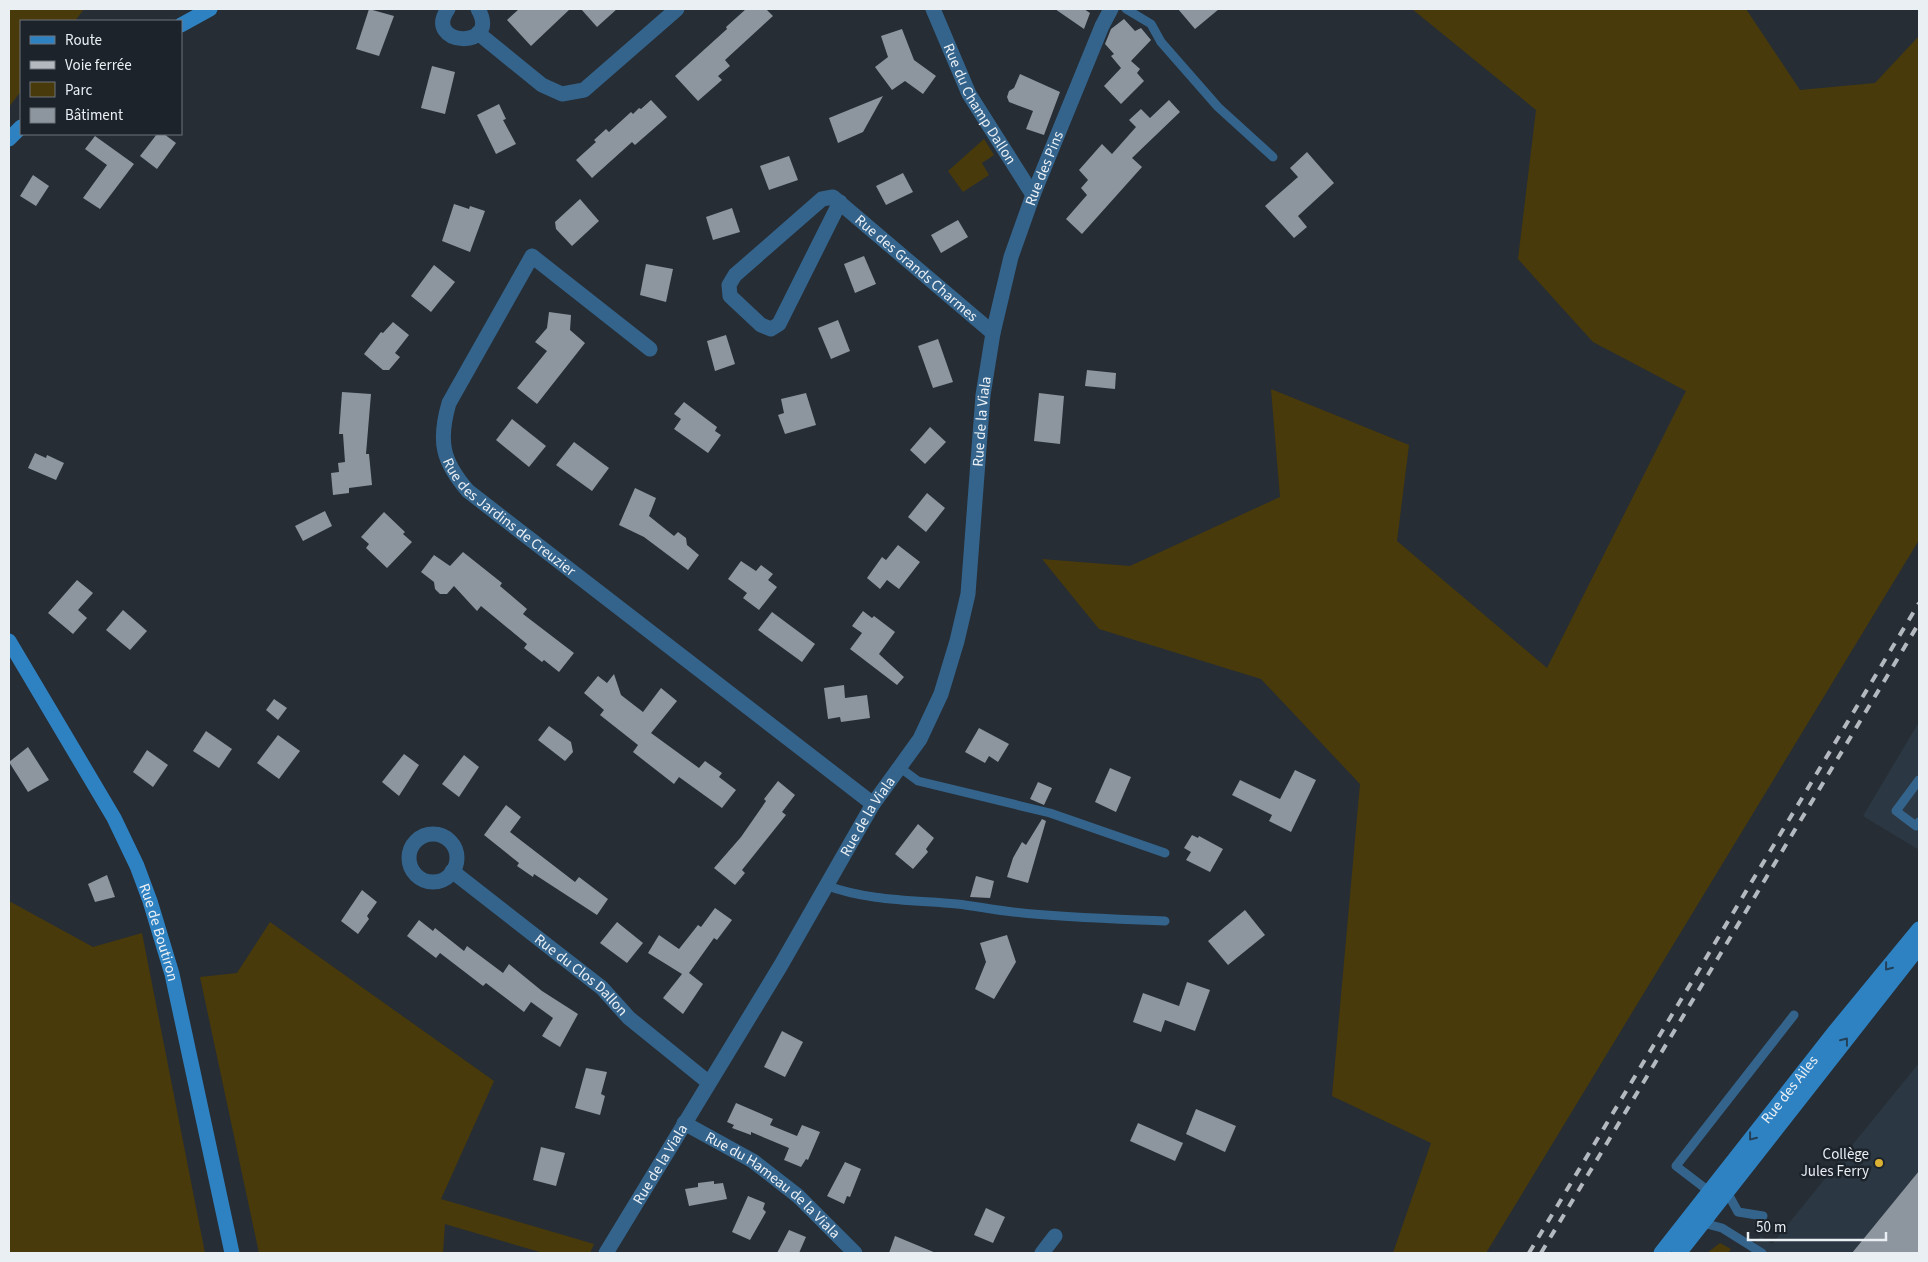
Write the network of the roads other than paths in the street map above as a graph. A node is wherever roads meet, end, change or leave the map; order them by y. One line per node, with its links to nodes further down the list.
1 (210, 9): 8 (main road)
2 (448, 9): 9 (street)
3 (478, 9): 9 (street)
4 (677, 9): 9 (street)
5 (934, 9): 13 (street, Rue du Champ Dallon)
6 (1111, 9): 13 (street, Rue des Pins)
7 (1126, 9): 12 (lane)
8 (182, 24)
9 (478, 33)
10 (20, 128): 11 (main road)
11 (9, 139)
12 (1273, 157)
13 (1033, 195): 15 (street, Rue des Pins)
14 (840, 202): 14 (street, Rue des Grands Charmes); 15 (street, Rue des Grands Charmes)
15 (993, 333): 18 (street, Rue de la Viala)
16 (650, 350): 20 (street, Rue des Jardins de Creuzier)
17 (9, 641): 36 (main road, Rue de Boutiron)
18 (899, 767): 20 (street, Rue de la Viala); 22 (lane)
19 (1919, 780): 21 (lane)
20 (873, 804): 24 (street, Rue de la Viala)
21 (1919, 822)
22 (1165, 853)
23 (452, 871): 29 (street, Rue du Clos Dallon)
24 (825, 885): 25 (lane); 29 (street, Rue de la Viala)
25 (1165, 920)
26 (1919, 929): 31 (main road, Rue des Ailes, one-way to 31)
27 (1919, 947): 32 (main road, Rue des Ailes, one-way to 27)
28 (1794, 1015): 31 (lane)
29 (708, 1082): 30 (street, Rue de la Viala)
30 (684, 1123): 37 (street, Rue de la Viala); 38 (street, Rue du Hameau de la Viala)
31 (1710, 1192): 40 (main road, Rue des Ailes)
32 (1727, 1192): 33 (lane); 34 (main road, Rue des Ailes)
33 (1763, 1216)
34 (1704, 1223): 41 (main road, Rue des Ailes); 42 (lane)
35 (1055, 1236): 39 (street)
36 (232, 1253)
37 (606, 1253)
38 (855, 1253)
39 (1042, 1253)
40 (1661, 1253)
41 (1679, 1253)
42 (1762, 1253)

